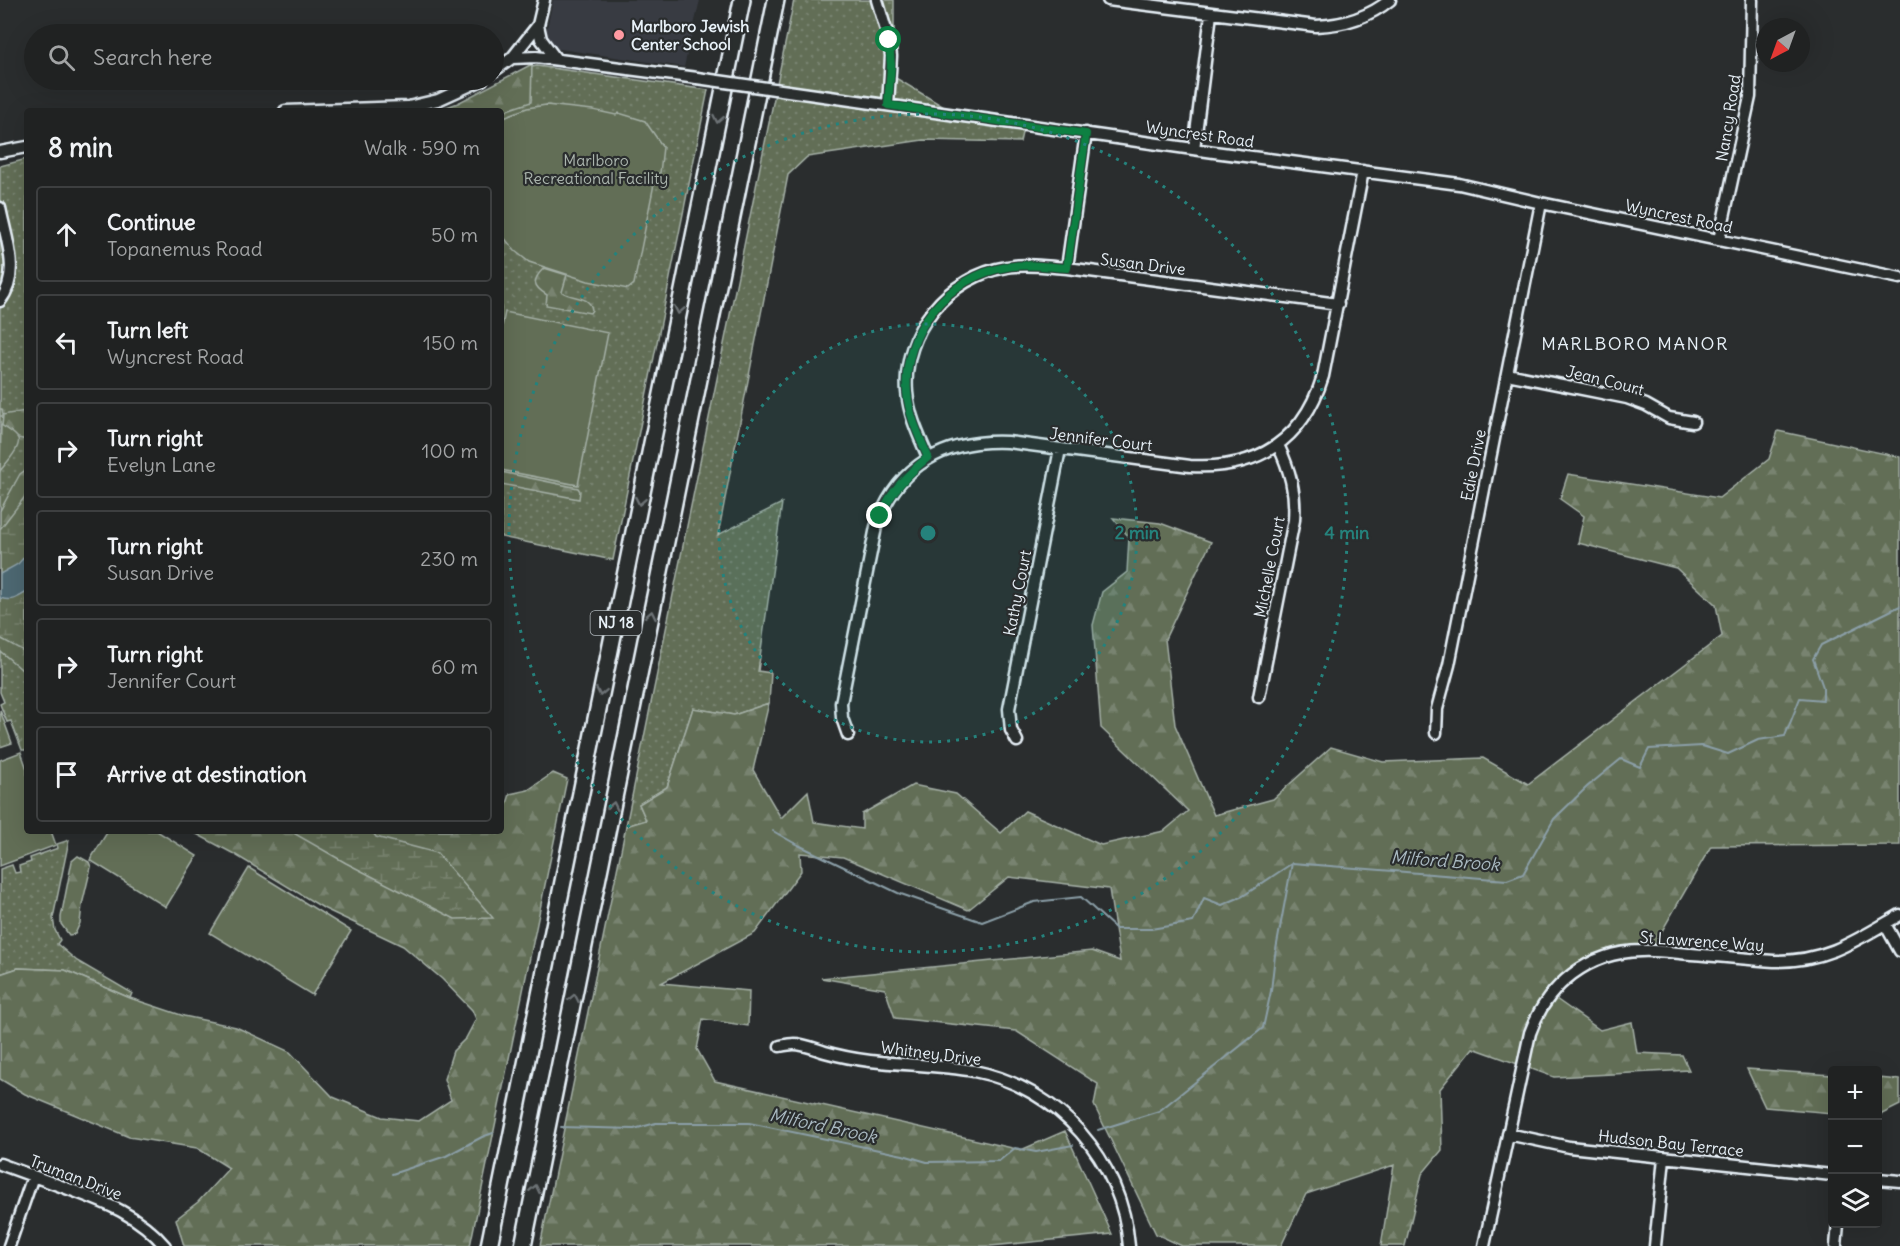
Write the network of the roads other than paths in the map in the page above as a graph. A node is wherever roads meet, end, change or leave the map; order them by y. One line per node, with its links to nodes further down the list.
1 (544, 0): 9 (street)
2 (742, 0): 51 (highway, NJ 18, one-way to 51)
3 (776, 0): 52 (highway, NJ 18, one-way to 3)
4 (877, 0): 14 (street)
5 (1108, 0): 8 (street)
6 (1390, 0): 8 (street)
7 (1752, 0): 23 (street, Nancy Road)
8 (1211, 14): 18 (street)
9 (538, 24): 10 (street); 11 (street)
10 (512, 58): 11 (street, Wyncrest Road); 12 (street)
11 (556, 59): 14 (street, Wyncrest Road, bridge)
12 (504, 64)
13 (460, 90): 15 (street)
14 (888, 105): 16 (street, Wyncrest Road)
15 (377, 108)
16 (1086, 134): 18 (street, Wyncrest Road); 24 (street)
17 (24, 148): 19 (street)
18 (1194, 149): 20 (street, Wyncrest Road)
19 (0, 152)
20 (1363, 171): 21 (street, Wyncrest Road); 27 (street, Jennifer Court)
21 (1541, 203): 23 (street, Wyncrest Road); 28 (street, Edie Drive)
22 (0, 208): 26 (street)
23 (1719, 240): 25 (street, Wyncrest Road)
24 (1067, 268): 27 (street, Susan Drive); 32 (street, Susan Drive)
25 (1899, 274)
26 (0, 301)
27 (1338, 304): 30 (street, Jennifer Court)
28 (1507, 374): 29 (street, Jean Court); 34 (street, Edie Drive)
29 (1693, 422)
30 (1278, 445): 31 (street, Jennifer Court); 33 (street, Michelle Court)
31 (1060, 449): 32 (street, Jennifer Court); 36 (street, Kathy Court)
32 (928, 457): 35 (street, Jennifer Court)
33 (1259, 697)
34 (1436, 733)
35 (848, 735)
36 (1017, 741)
37 (1900, 915): 38 (street, St Lawrence Way)
38 (1885, 924): 39 (street); 41 (street, St Lawrence Way)
39 (1900, 951)
40 (780, 1046): 53 (street, Whitney Drive)
41 (1508, 1134): 42 (street, Hudson Bay Terrace); 54 (street, St Lawrence Way)
42 (1664, 1158): 44 (street, Hudson Bay Terrace); 55 (street)
43 (0, 1164): 45 (street, Truman Drive)
44 (1828, 1174)
45 (33, 1176): 49 (street); 50 (street, Truman Drive)
46 (1882, 1179): 47 (street)
47 (1900, 1181)
48 (1838, 1228): 56 (street)
49 (9, 1246)
50 (165, 1246)
51 (489, 1246)
52 (523, 1246)
53 (1129, 1246)
54 (1484, 1246)
55 (1655, 1246)
56 (1836, 1246)

